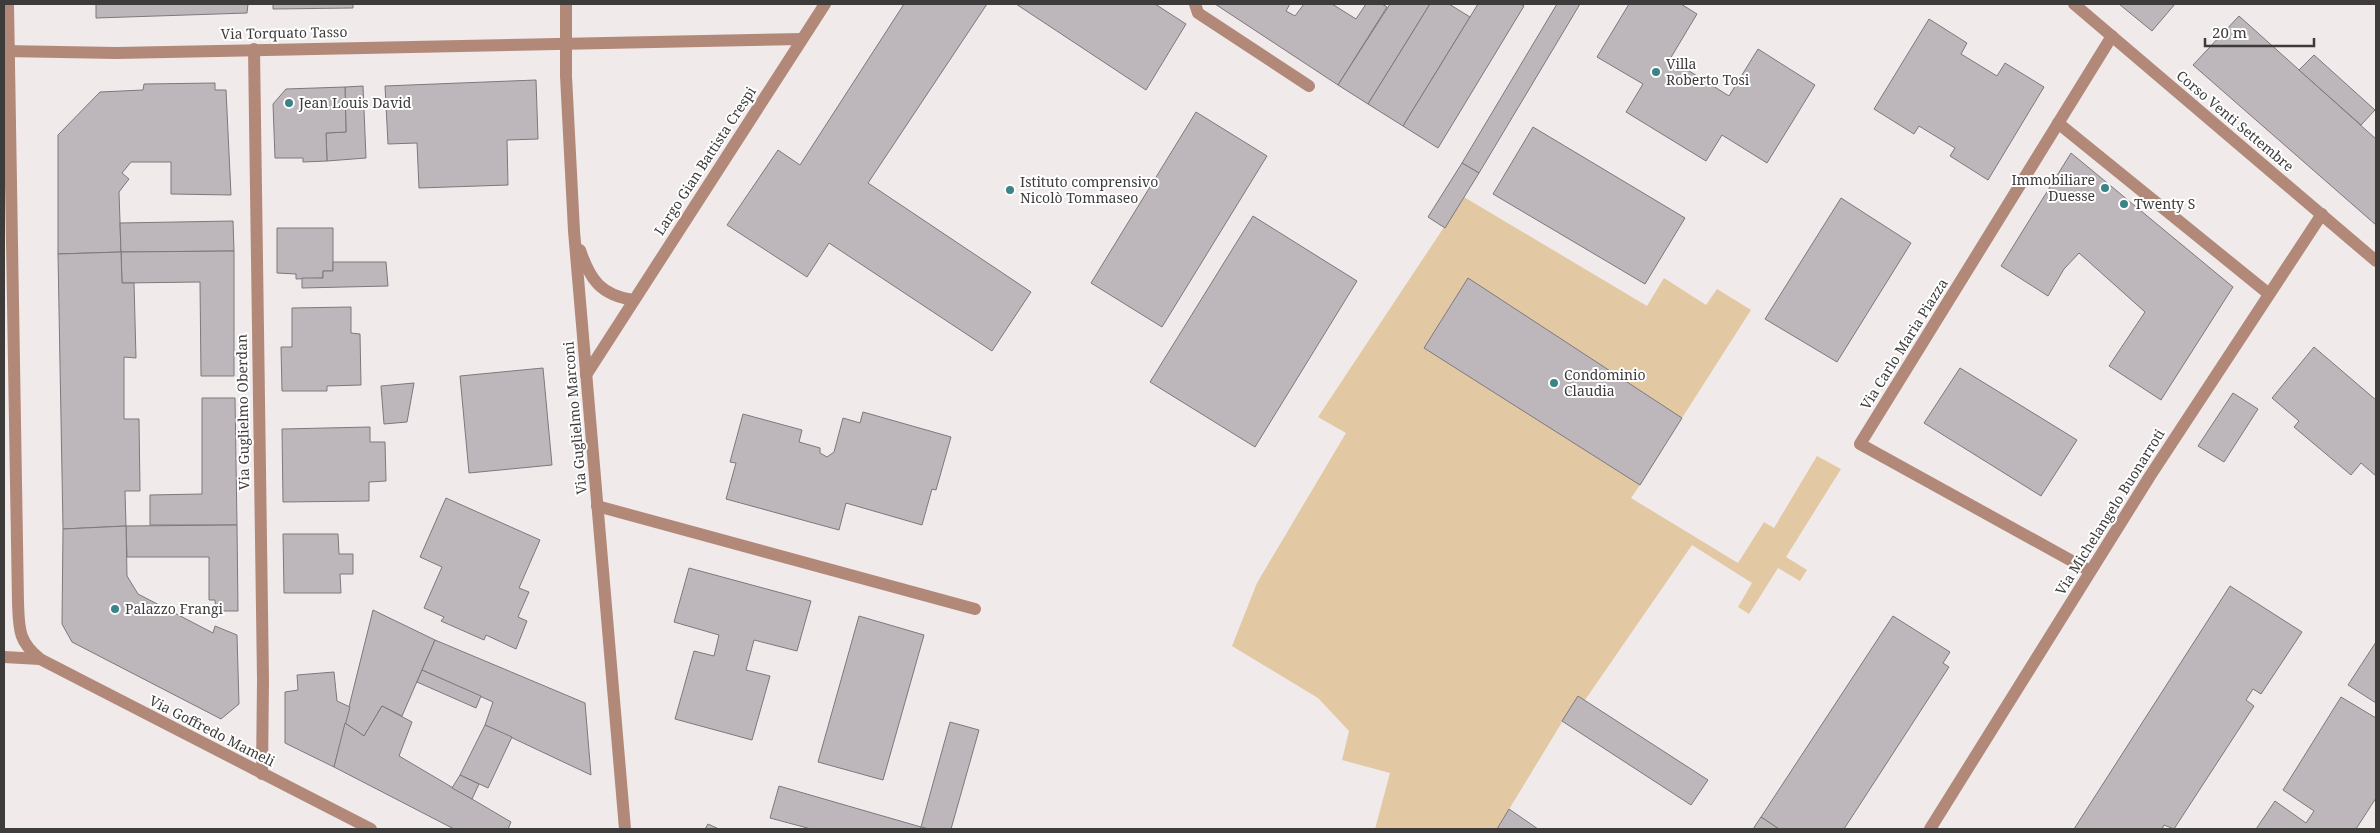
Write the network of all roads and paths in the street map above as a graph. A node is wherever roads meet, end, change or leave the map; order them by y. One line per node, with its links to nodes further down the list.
1 (8, 4): 10 (street)
2 (566, 4): 8 (street, Via Guglielmo Marconi)
3 (825, 4): 7 (street, Largo Gian Battista Crespi)
4 (1195, 4): 11 (street)
5 (2074, 4): 6 (street, Corso Venti Settembre)
6 (2112, 36): 12 (street, Via Carlo Maria Piazza); 15 (street, Corso Venti Settembre)
7 (802, 39): 8 (street); 19 (street, Largo Gian Battista Crespi)
8 (566, 42): 9 (street, Via Torquato Tasso); 16 (street, Via Guglielmo Marconi)
9 (254, 49): 10 (street, Via Torquato Tasso); 26 (street, Via Guglielmo Oberdan)
10 (6, 51): 13 (street)
11 (1309, 86)
12 (2058, 123): 18 (street); 22 (street, Via Carlo Maria Piazza)
13 (7, 140): 14 (street)
14 (7, 208): 25 (street)
15 (2322, 214): 17 (street, Corso Venti Settembre); 18 (street, Via Michelangelo Buonarroti)
16 (574, 231): 19 (street); 20 (street, Via Guglielmo Marconi)
17 (2376, 261)
18 (2269, 294): 22 (street, Via Michelangelo Buonarroti)
19 (632, 300): 20 (street, Largo Gian Battista Crespi)
20 (586, 375): 21 (street, Via Guglielmo Marconi)
21 (598, 506): 23 (street); 28 (street, Via Guglielmo Marconi)
22 (2090, 571): 29 (street, Via Michelangelo Buonarroti)
23 (975, 609)
24 (4, 657): 25 (street)
25 (40, 659): 26 (street, Via Goffredo Mameli)
26 (262, 774): 27 (street, Via Goffredo Mameli)
27 (370, 829)
28 (625, 829)
29 (1930, 829)

